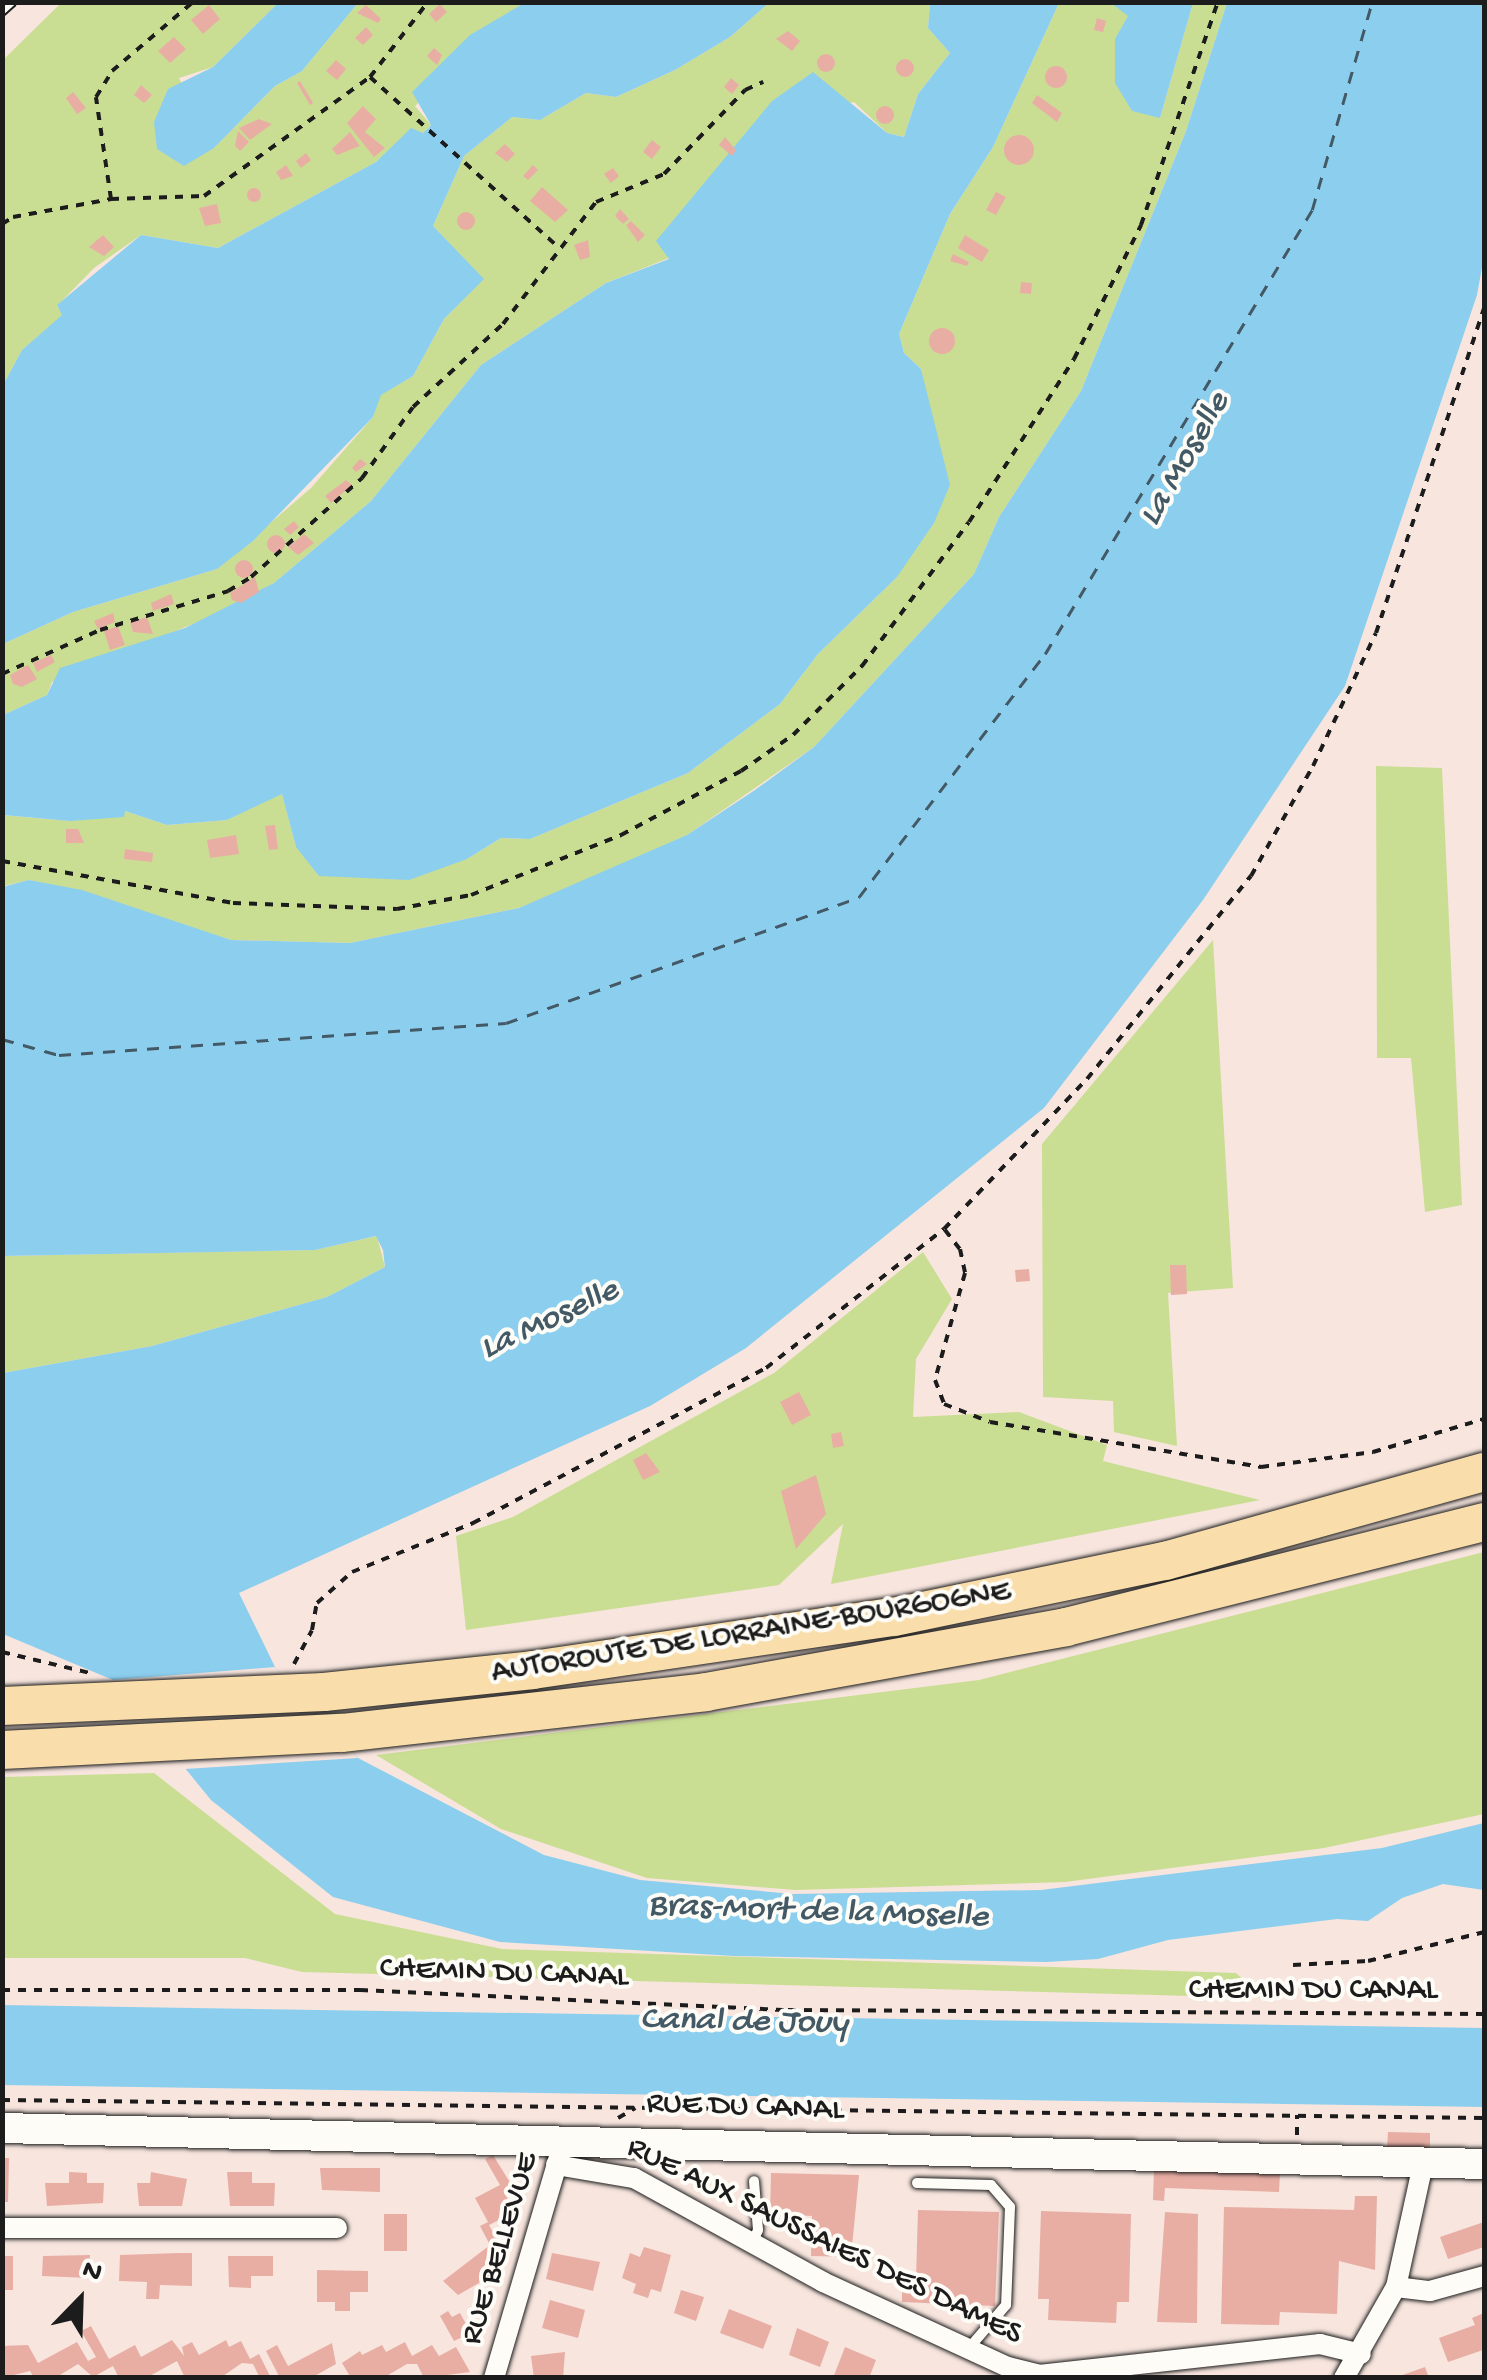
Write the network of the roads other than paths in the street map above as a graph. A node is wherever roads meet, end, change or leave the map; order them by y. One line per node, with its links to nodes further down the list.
1 (1484, 1472): 3 (highway, AUTOROUTE DE LORRAINE-BOURGOGNE)
2 (1484, 1522): 4 (highway, AUTOROUTE DE LORRAINE-BOURGOGNE)
3 (2, 1706)
4 (2, 1750)
5 (2, 2128): 6 (street, RUE DU CANAL)
6 (560, 2151): 7 (street, RUE DU CANAL); 13 (street, RUE AUX SAUSSAIES DES DAMES); 18 (street, RUE BELLEVUE)
7 (1423, 2164): 8 (street, RUE DU CANAL); 15 (street)
8 (1484, 2164)
9 (754, 2181): 13 (lane)
10 (917, 2183): 16 (lane)
11 (2, 2228): 12 (street)
12 (337, 2228)
13 (752, 2243): 16 (street, RUE AUX SAUSSAIES DES DAMES)
14 (1484, 2276): 15 (street)
15 (1396, 2287): 17 (street)
16 (968, 2349): 17 (street, RUE AUX SAUSSAIES DES DAMES)
17 (1361, 2354): 19 (street)
18 (494, 2378)
19 (1344, 2378)

